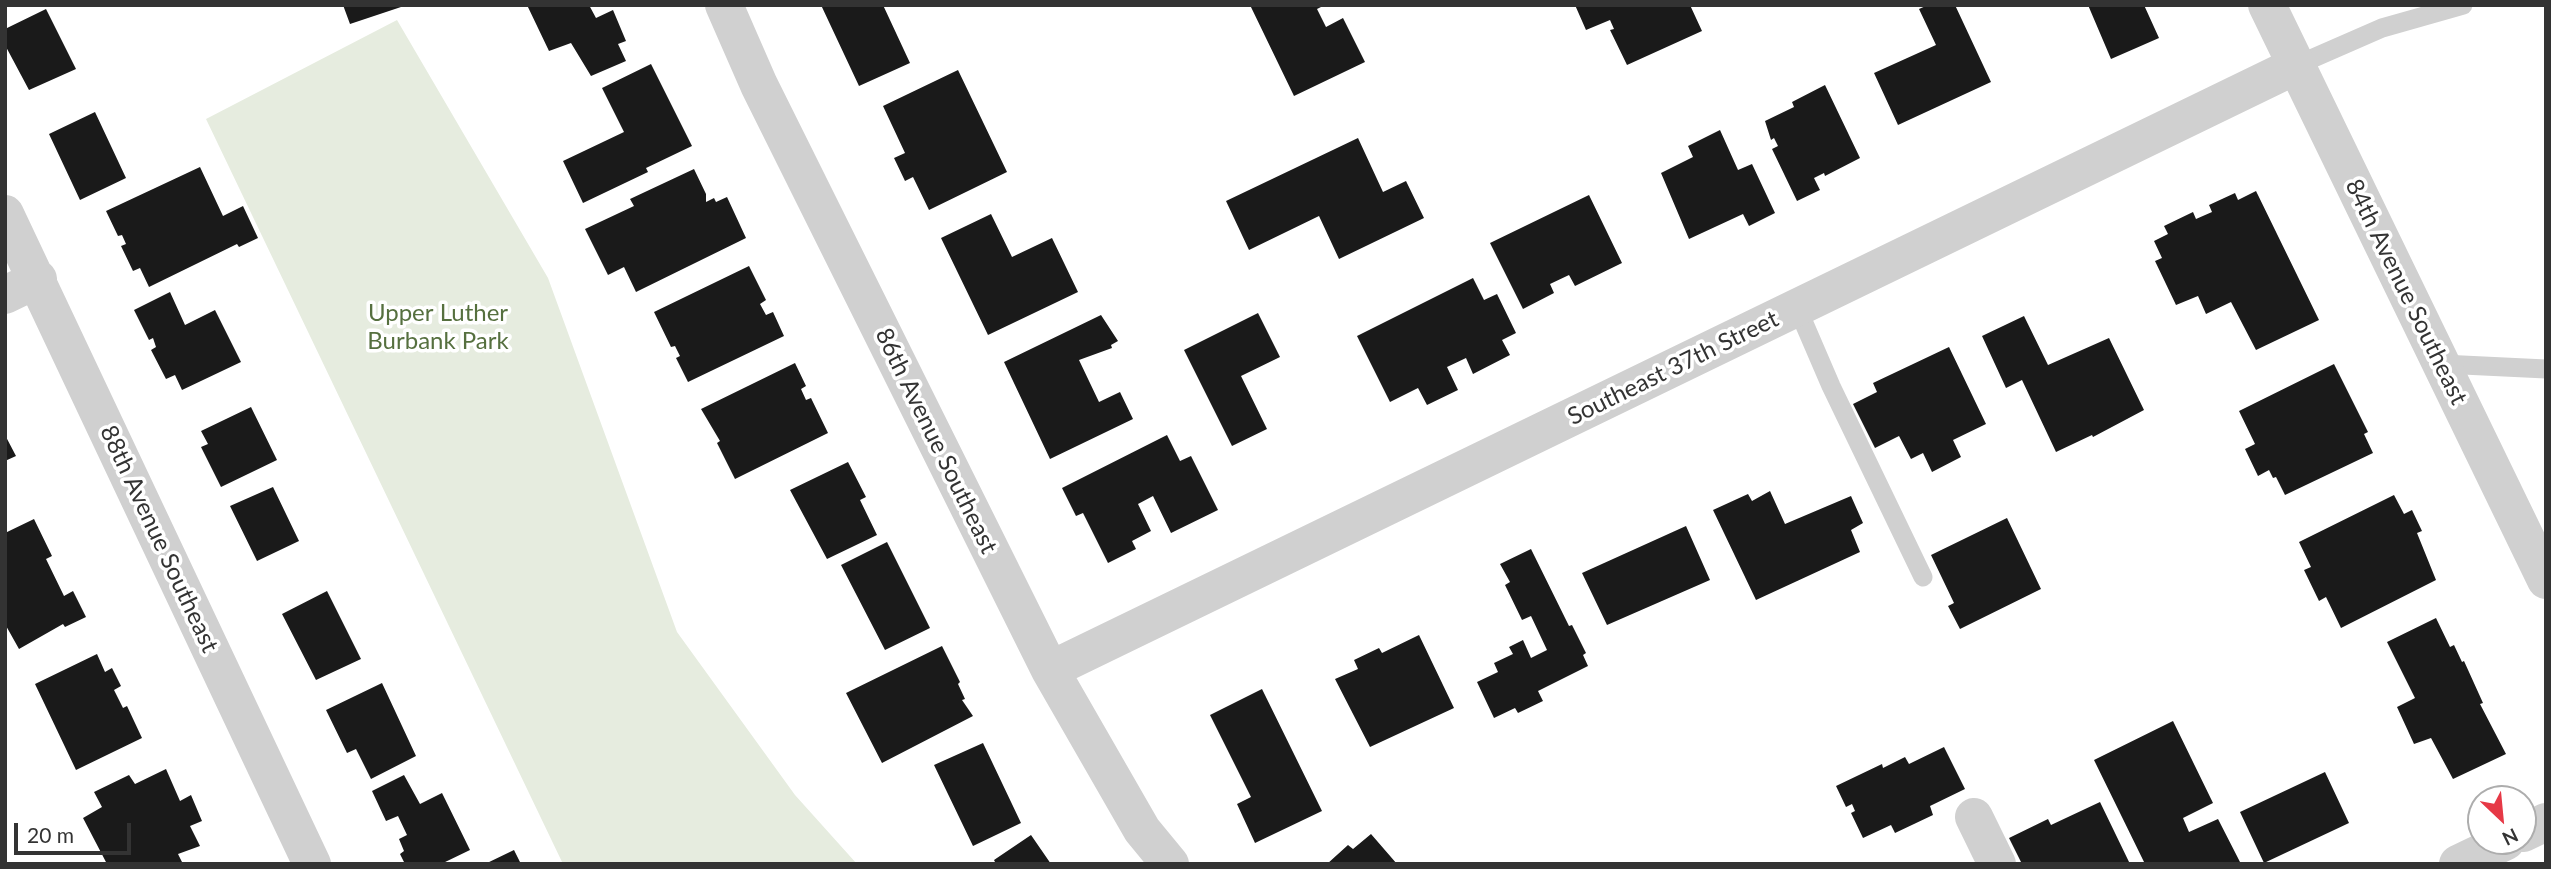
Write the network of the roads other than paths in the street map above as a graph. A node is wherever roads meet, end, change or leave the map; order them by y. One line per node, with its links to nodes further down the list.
1 (724, 5): 12 (street, 86th Avenue Southeast)
2 (2267, 5): 4 (street, 84th Avenue Southeast)
3 (2463, 5): 4 (lane)
4 (2295, 66): 7 (street, Southeast 37th Street); 8 (street, 84th Avenue Southeast)
5 (5, 214): 6 (street, 88th Avenue Southeast)
6 (22, 287): 15 (street, 88th Avenue Southeast)
7 (1797, 307): 10 (lane); 12 (street, Southeast 37th Street)
8 (2442, 364): 9 (lane); 11 (street, 84th Avenue Southeast)
9 (2546, 369)
10 (1923, 577)
11 (2546, 580)
12 (1050, 670): 16 (street, 86th Avenue Southeast)
13 (1974, 817): 17 (street)
14 (2477, 855): 18 (street)
15 (312, 864)
16 (1170, 864)
17 (1997, 864)
18 (2458, 864)

